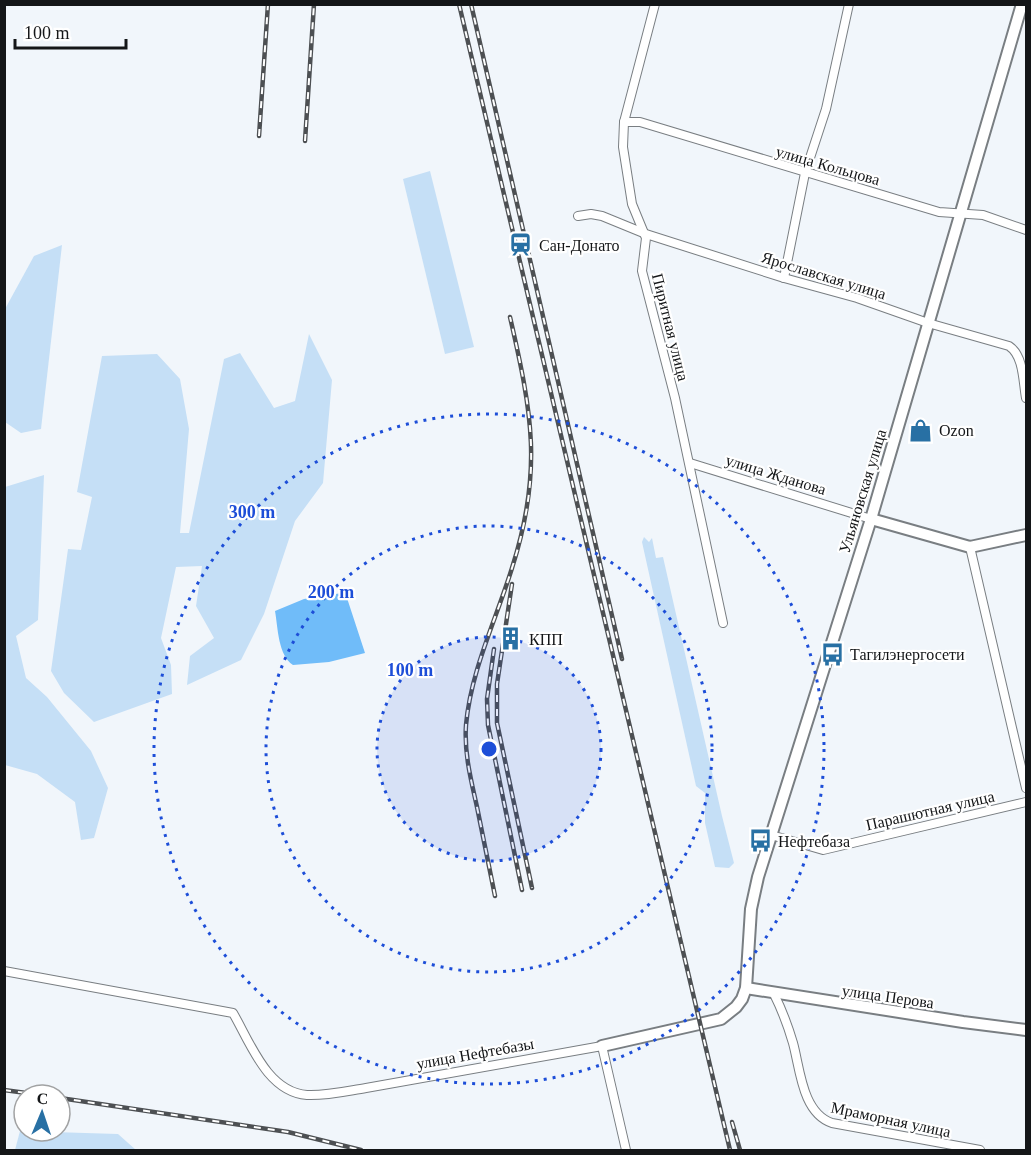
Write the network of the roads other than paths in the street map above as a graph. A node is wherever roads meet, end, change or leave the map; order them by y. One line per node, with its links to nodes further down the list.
1 (655, 4): 4 (street)
2 (849, 4): 5 (street)
3 (1022, 4): 6 (main road, Ульяновская улица)
4 (624, 122): 5 (street, улица Кольцова); 9 (street)
5 (805, 172): 6 (street, улица Кольцова); 10 (street)
6 (961, 214): 8 (street, улица Кольцова); 11 (main road, Ульяновская улица)
7 (578, 216): 9 (street, Ярославская улица)
8 (1026, 230)
9 (646, 234): 10 (street, Ярославская улица); 13 (street, Пиритная улица)
10 (784, 278): 11 (street, Ярославская улица)
11 (928, 323): 12 (street, Ярославская улица); 14 (main road, Ульяновская улица)
12 (1026, 398)
13 (690, 463): 14 (street, улица Жданова); 17 (street, Пиритная улица)
14 (871, 519): 16 (main road, улица Жданова); 20 (main road, Ульяновская улица)
15 (1026, 535): 16 (main road, улица Жданова)
16 (970, 547): 18 (street)
17 (723, 623)
18 (1026, 788)
19 (1026, 802): 20 (street, Парашютная улица)
20 (771, 835): 22 (main road, Ульяновская улица)
21 (4, 971): 25 (street, улица Нефтебазы)
22 (746, 988): 23 (main road, улица Перова); 25 (main road, улица Нефтебазы)
23 (774, 994): 24 (main road, улица Перова); 27 (street, Мраморная улица)
24 (1026, 1030)
25 (602, 1046): 26 (street)
26 (626, 1150)
27 (980, 1150)

